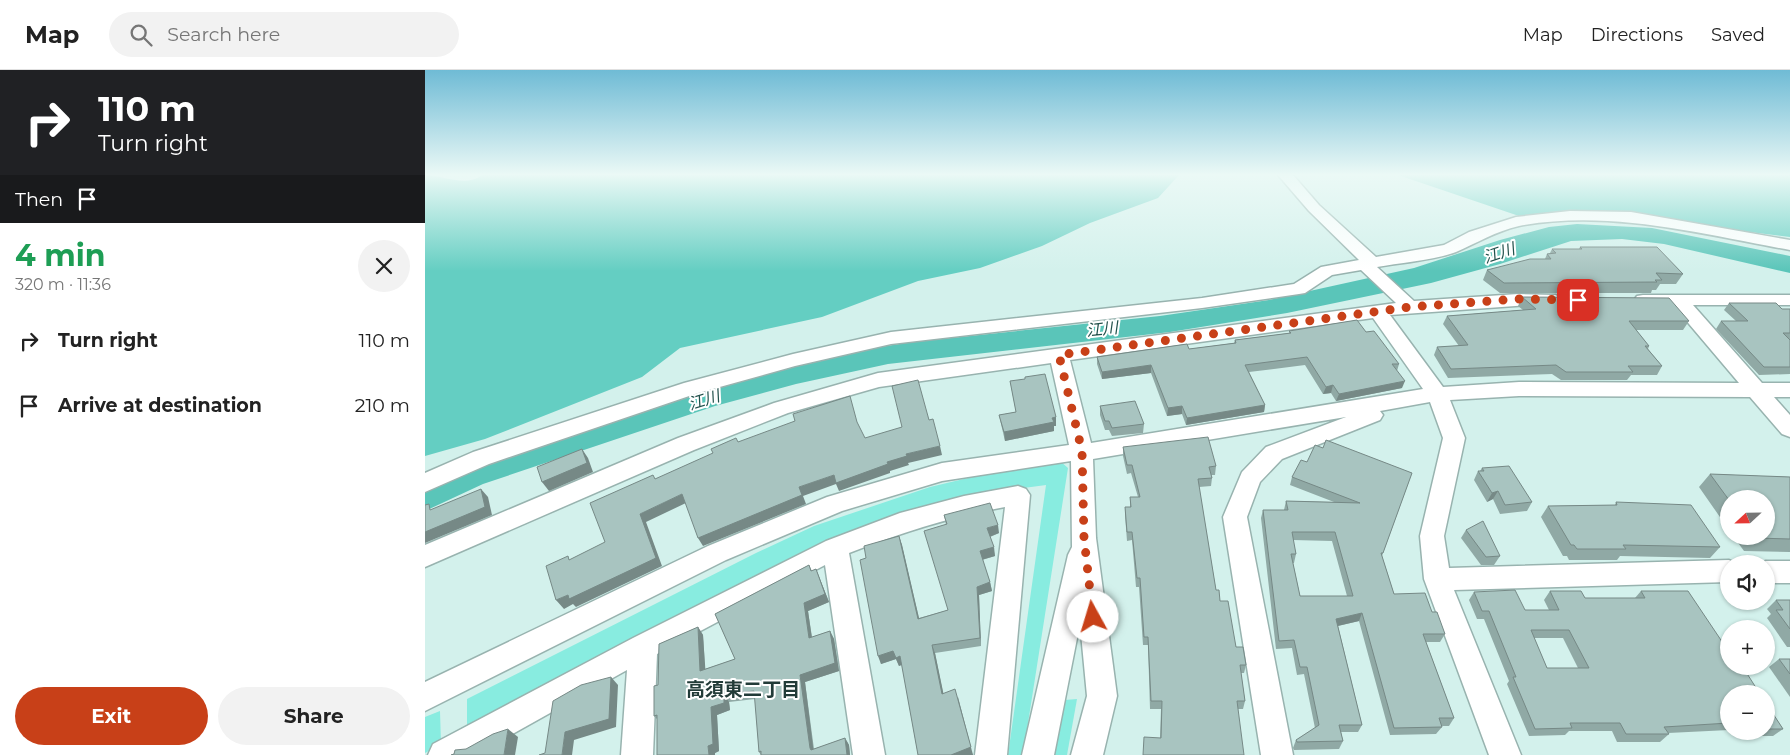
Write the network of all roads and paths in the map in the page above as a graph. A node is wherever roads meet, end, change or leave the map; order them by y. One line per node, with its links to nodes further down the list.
1 (1313, 207): 3 (street)
2 (1790, 244): 3 (street)
3 (1369, 264): 8 (street); 17 (street)
4 (1568, 300): 8 (street)
5 (1628, 300): 6 (street)
6 (1678, 300): 7 (street); 11 (street)
7 (1790, 300)
8 (1410, 307): 9 (street)
9 (1378, 312): 10 (street); 13 (street)
10 (1059, 355): 16 (street); 20 (street)
11 (1756, 390): 12 (street); 13 (street); 15 (street)
12 (1790, 390)
13 (1437, 394): 14 (street); 24 (street)
14 (1412, 399): 16 (street); 33 (street)
15 (1790, 429)
16 (1082, 451): 18 (street); 26 (street)
17 (425, 483)
18 (1084, 538): 31 (street); 32 (street)
19 (835, 548): 25 (street); 29 (street); 30 (street)
20 (425, 556)
21 (1720, 571): 24 (street)
22 (1775, 572): 23 (street)
23 (1790, 572)
24 (1437, 579): 34 (street)
25 (643, 647): 27 (street); 28 (street)
26 (425, 697)
27 (444, 755)
28 (637, 755)
29 (869, 755)
30 (991, 755)
31 (1038, 755)
32 (1087, 755)
33 (1277, 755)
34 (1505, 755)

